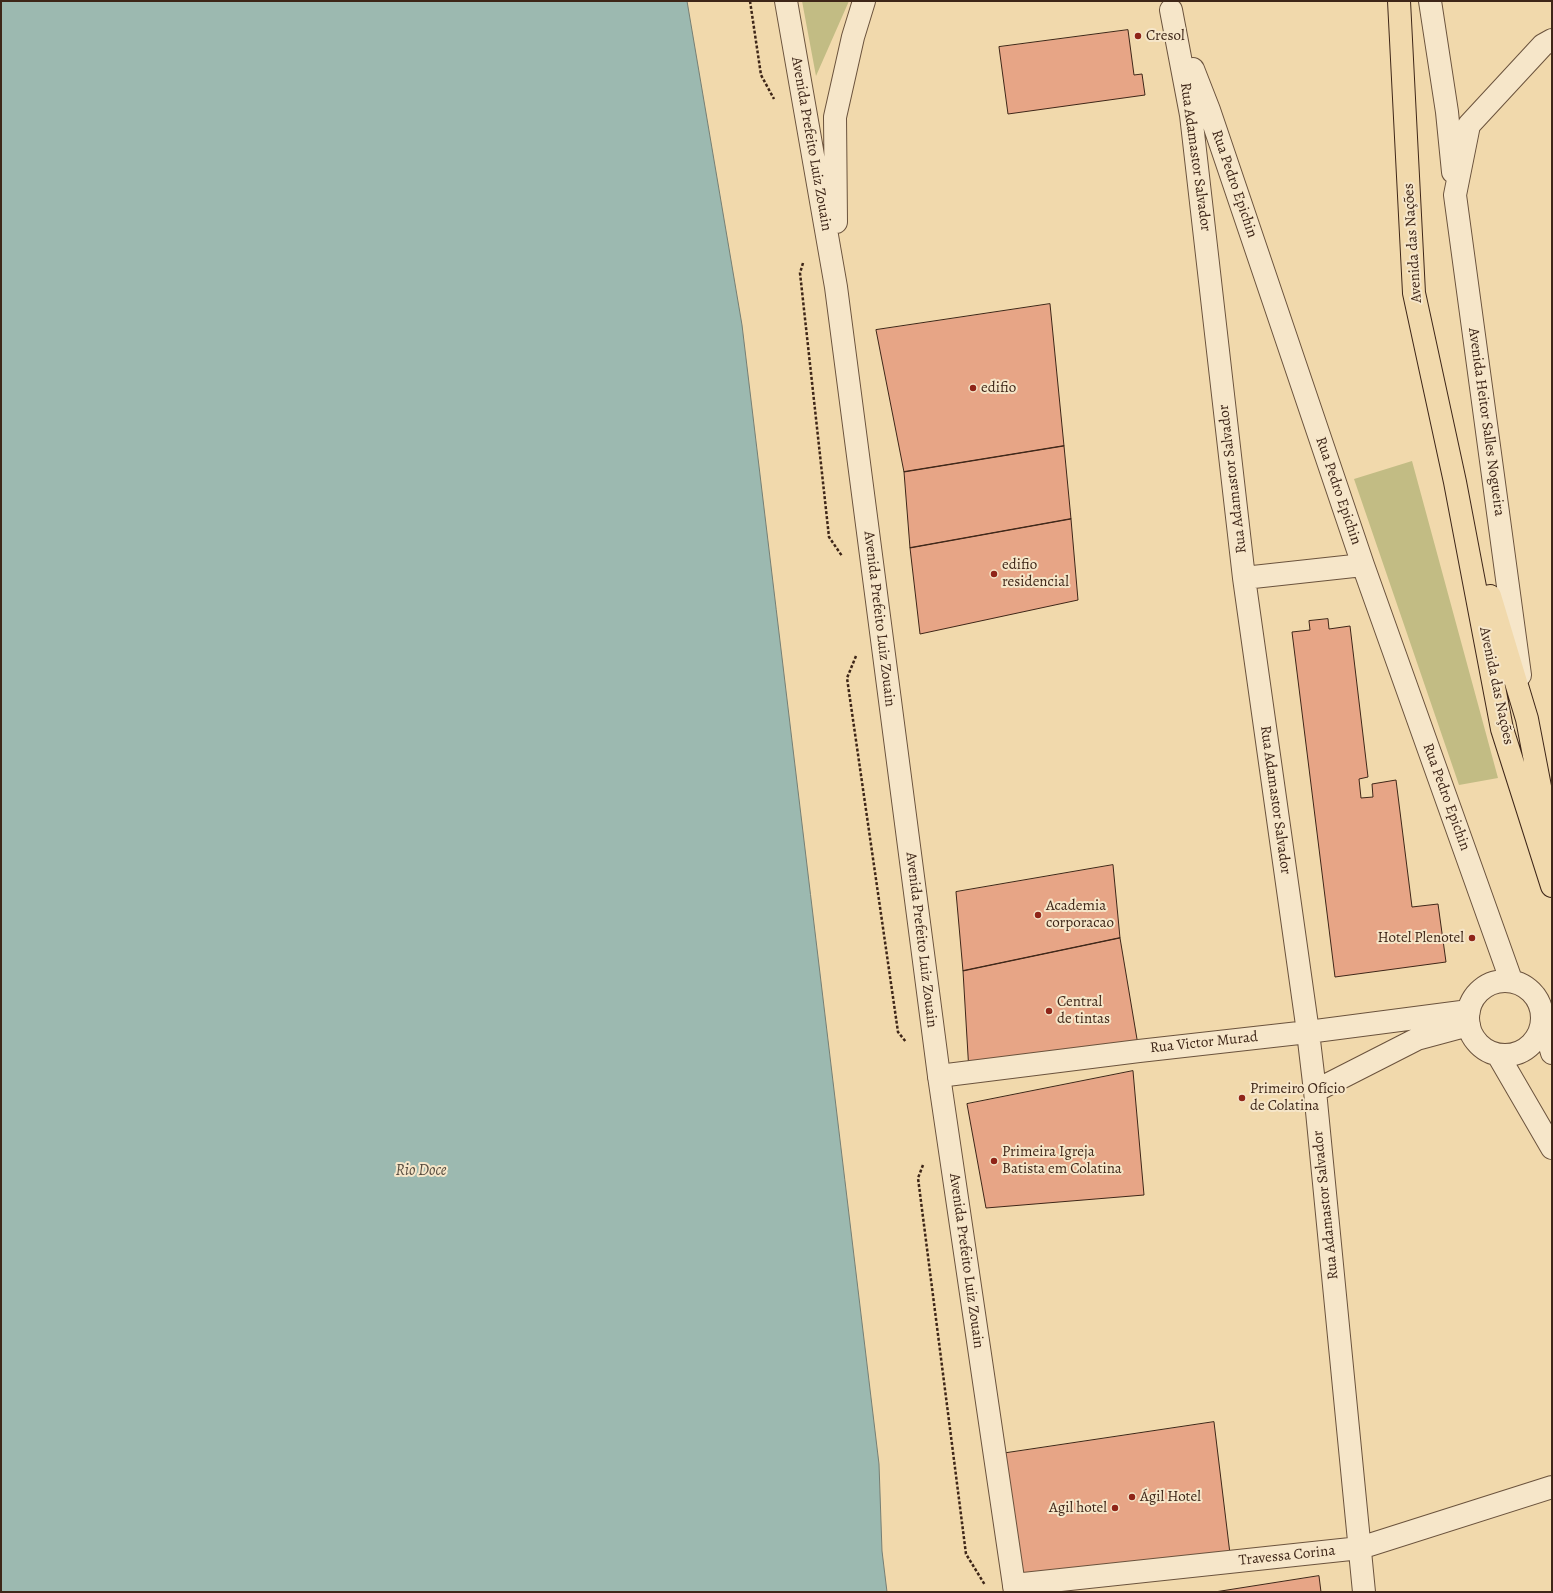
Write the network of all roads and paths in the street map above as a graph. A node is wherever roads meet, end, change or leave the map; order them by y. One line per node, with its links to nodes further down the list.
1 (750, 1): 8 (path)
2 (786, 1): 14 (street, Avenida Prefeito Luiz Zouain)
3 (864, 1): 14 (street, Avenida Prefeito Luiz Zouain)
4 (1399, 1): 15 (main road, Avenida das Nações)
5 (1430, 1): 9 (street)
6 (1170, 6): 10 (street, Rua Pedro Epichin)
7 (1552, 40): 11 (street)
8 (775, 101)
9 (1447, 112): 11 (street); 12 (street)
10 (1200, 113): 17 (street, Rua Pedro Epichin); 18 (street, Rua Adamastor Salvador)
11 (1469, 125): 12 (street, Avenida Heitor Salles Nogueira)
12 (1455, 195): 20 (street, Avenida Heitor Salles Nogueira)
13 (805, 258): 16 (path)
14 (836, 287): 31 (street, Avenida Prefeito Luiz Zouain)
15 (1455, 482): 20 (main road, Avenida das Nações); 22 (main road, Avenida das Nações)
16 (846, 560)
17 (1363, 564): 18 (street); 23 (street, Rua Pedro Epichin)
18 (1244, 578): 27 (street, Rua Adamastor Salvador)
19 (857, 652): 28 (path)
20 (1526, 719): 21 (main road, Avenida das Nações)
21 (1552, 847)
22 (1552, 886)
23 (1511, 980): 24 (street); 25 (street)
24 (1469, 1018): 26 (street, Rua Victor Murad); 30 (street)
25 (1543, 1022): 29 (street); 30 (street)
26 (1414, 1029): 27 (street, Rua Victor Murad); 32 (street, Rua Victor Murad)
27 (1308, 1032): 31 (street, Rua Victor Murad); 32 (street, Rua Adamastor Salvador)
28 (906, 1043)
29 (1552, 1053)
30 (1498, 1055): 33 (street)
31 (939, 1076): 38 (street, Avenida Prefeito Luiz Zouain)
32 (1315, 1091): 36 (street, Rua Adamastor Salvador)
33 (1552, 1148)
34 (924, 1163): 37 (path)
35 (1552, 1487): 36 (street, Travessa Corina)
36 (1360, 1548): 38 (street, Travessa Corina); 39 (street, Rua Adamastor Salvador)
37 (986, 1586)
38 (1015, 1588)
39 (1364, 1592)

